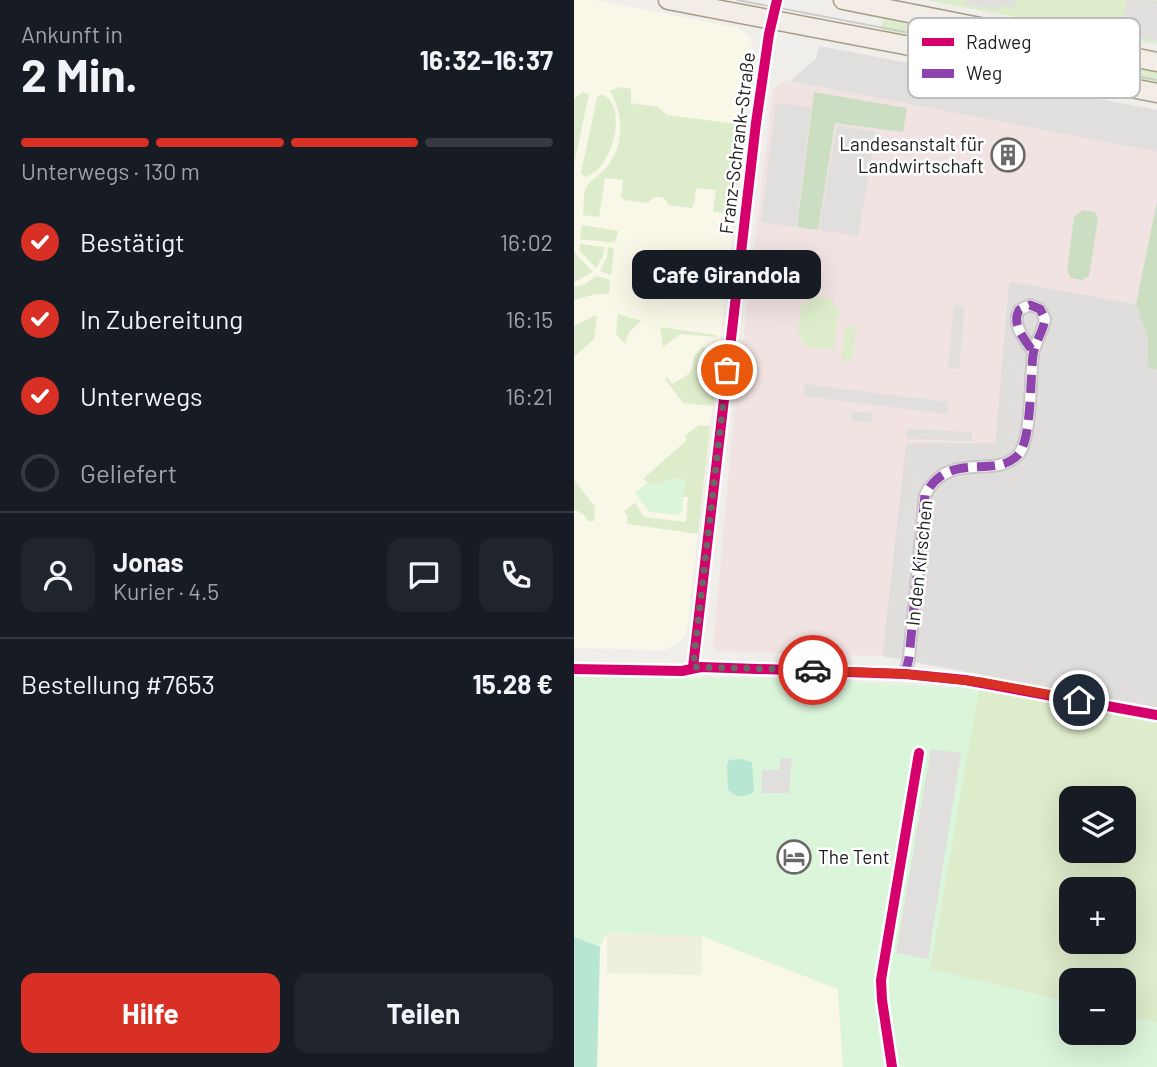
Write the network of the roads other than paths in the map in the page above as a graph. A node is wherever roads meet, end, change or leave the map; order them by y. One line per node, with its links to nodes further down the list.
1 (668, 0): 5 (main road)
2 (777, 0): 5 (street, Franz-Schrank-Straße)
3 (844, 0): 4 (main road)
4 (935, 18)
5 (772, 21): 6 (main road); 8 (street, Franz-Schrank-Straße)
6 (908, 46)
7 (1033, 352): 10 (street, In den Kirschen)
8 (693, 667): 9 (street); 10 (street)
9 (574, 669)
10 (905, 674): 11 (street)
11 (1157, 715)

